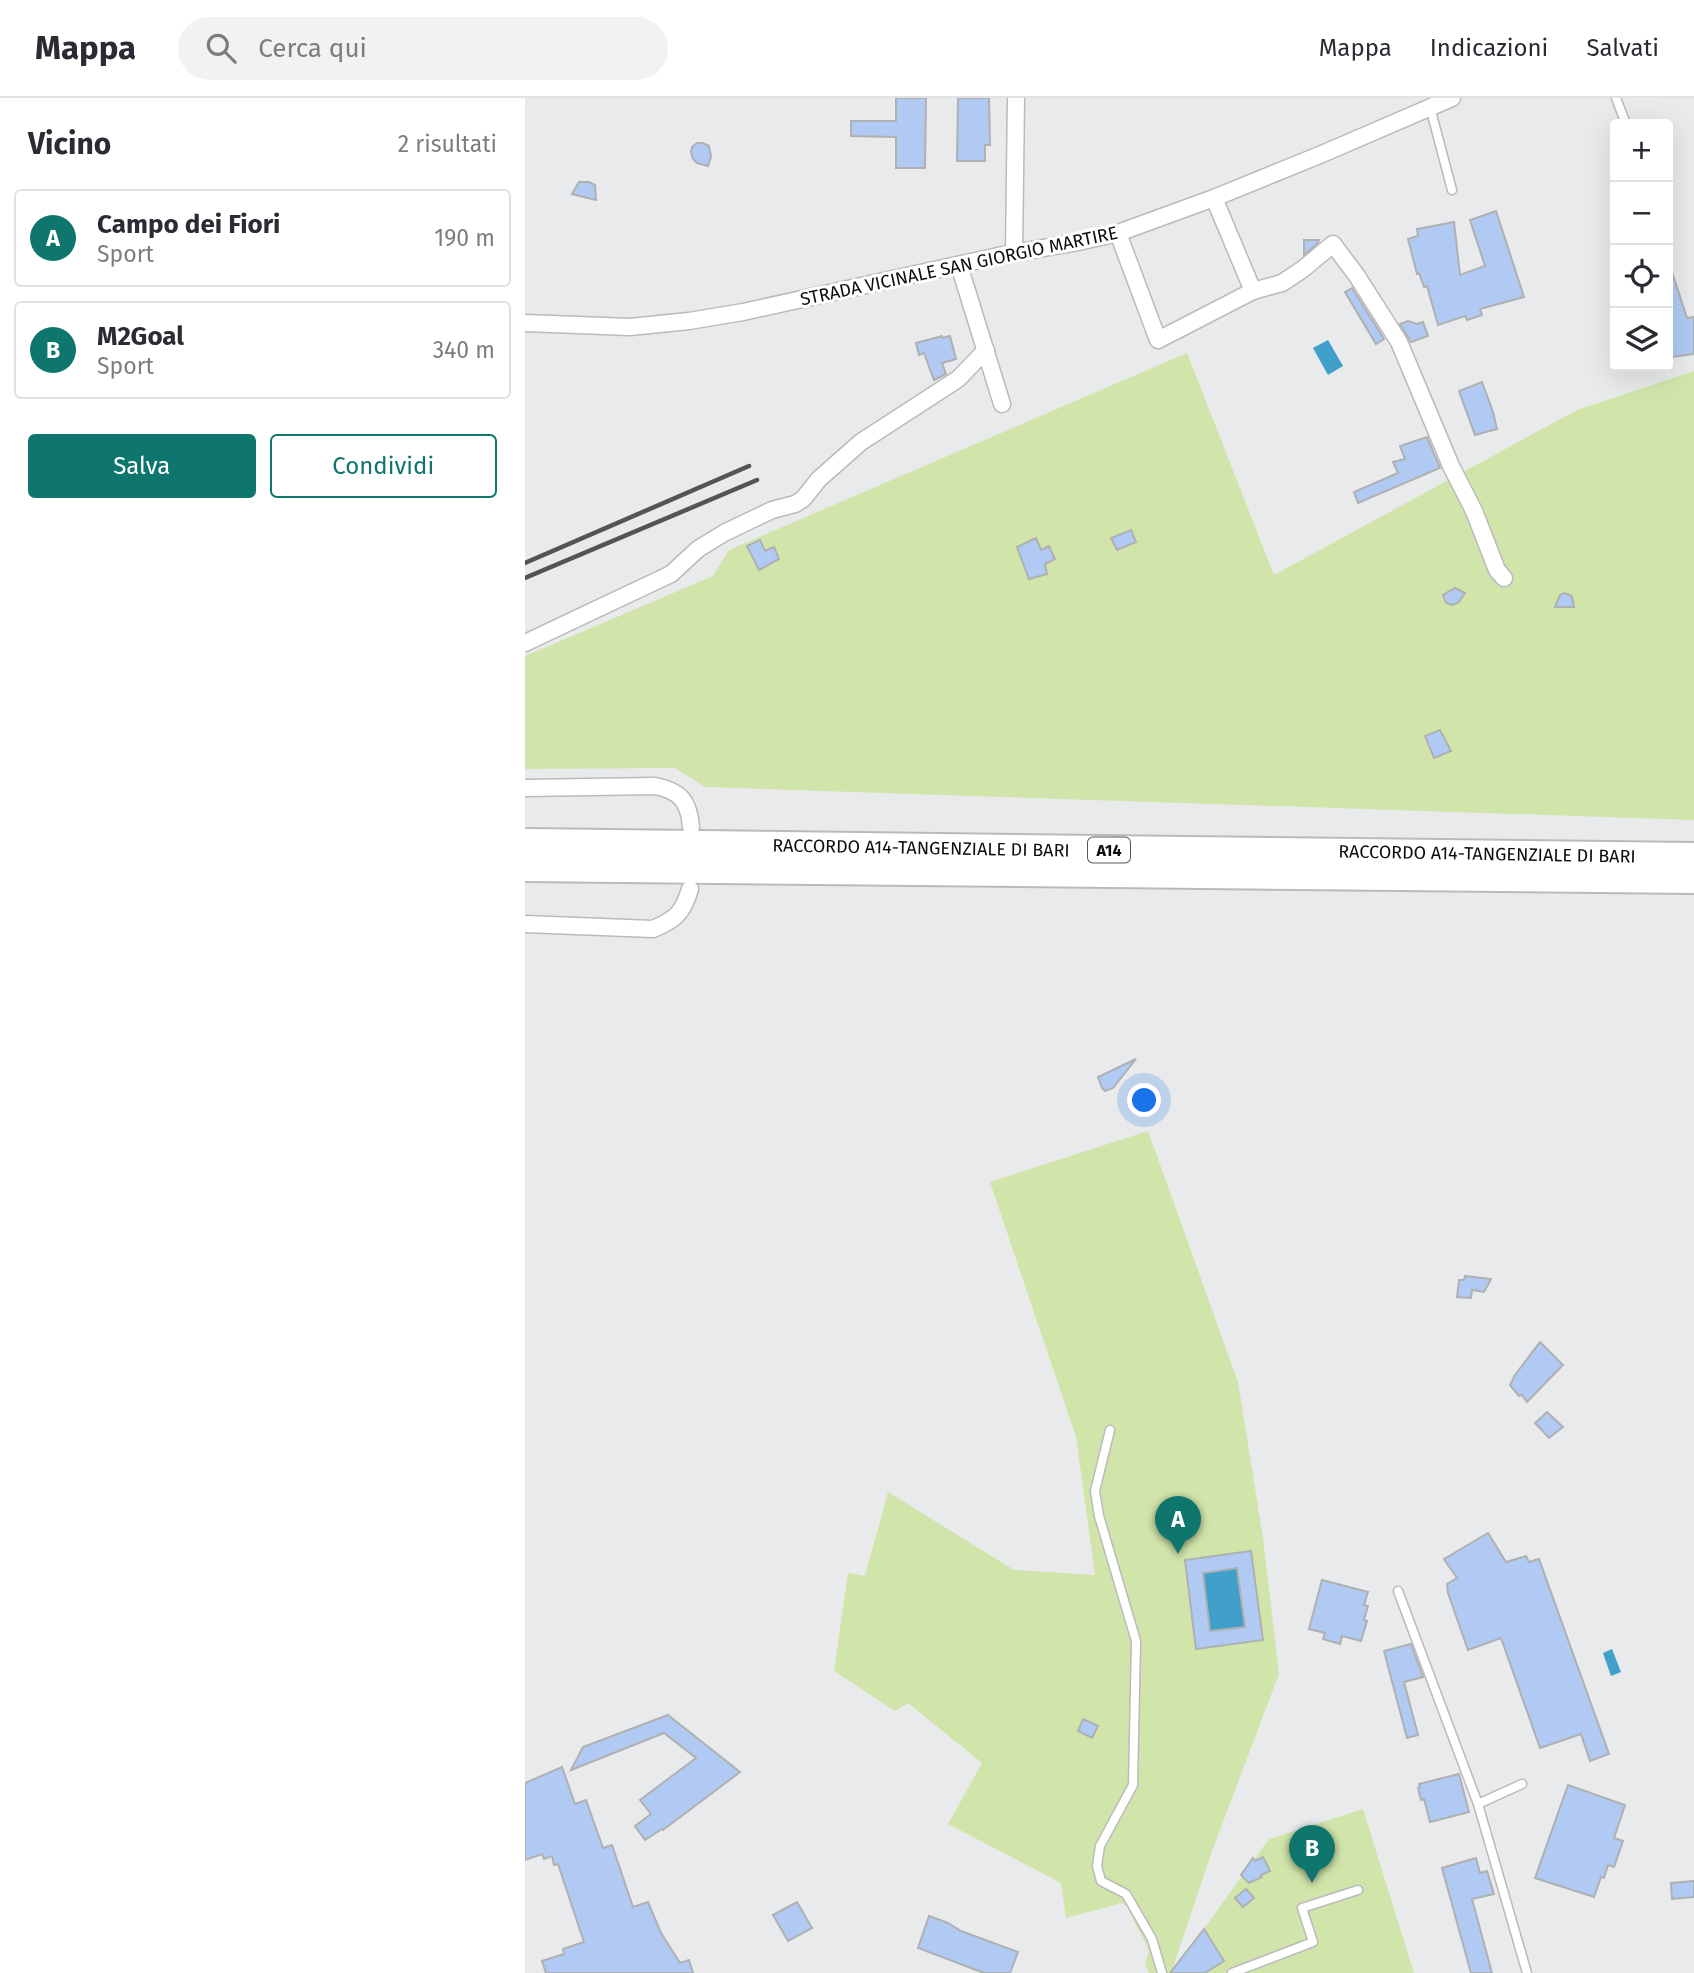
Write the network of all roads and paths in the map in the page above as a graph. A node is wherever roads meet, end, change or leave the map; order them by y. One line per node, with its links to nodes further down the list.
1 (1016, 98): 9 (street)
2 (1452, 98): 4 (street, STRADA VICINALE SAN GIORGIO MARTIRE)
3 (1616, 98): 5 (lane)
4 (1430, 107): 6 (lane); 7 (street, STRADA VICINALE SAN GIORGIO MARTIRE)
5 (1624, 119)
6 (1453, 190)
7 (1213, 198): 8 (street, STRADA VICINALE SAN GIORGIO MARTIRE); 11 (street)
8 (1118, 233): 9 (street, STRADA VICINALE SAN GIORGIO MARTIRE); 11 (street)
9 (1014, 253): 10 (street, STRADA VICINALE SAN GIORGIO MARTIRE)
10 (959, 265): 12 (street, STRADA VICINALE SAN GIORGIO MARTIRE); 13 (street)
11 (1253, 291): 15 (street)
12 (525, 323)
13 (986, 350): 14 (street); 16 (street)
14 (1002, 404)
15 (1504, 579)
16 (525, 643)
17 (525, 788): 18 (street)
18 (691, 827)
19 (525, 844): 20 (highway, RACCORDO A14-TANGENZIALE DI BARI / A14)
20 (1694, 857)
21 (525, 867): 22 (highway, RACCORDO A14-TANGENZIALE DI BARI / A14)
22 (1694, 879)
23 (690, 889): 24 (street)
24 (525, 923)
25 (1110, 1430): 30 (lane)
26 (1398, 1591): 28 (lane)
27 (1522, 1784): 28 (lane)
28 (1478, 1804): 32 (lane)
29 (1358, 1890): 31 (lane)
30 (1161, 1973)
31 (1232, 1973)
32 (1527, 1973)

